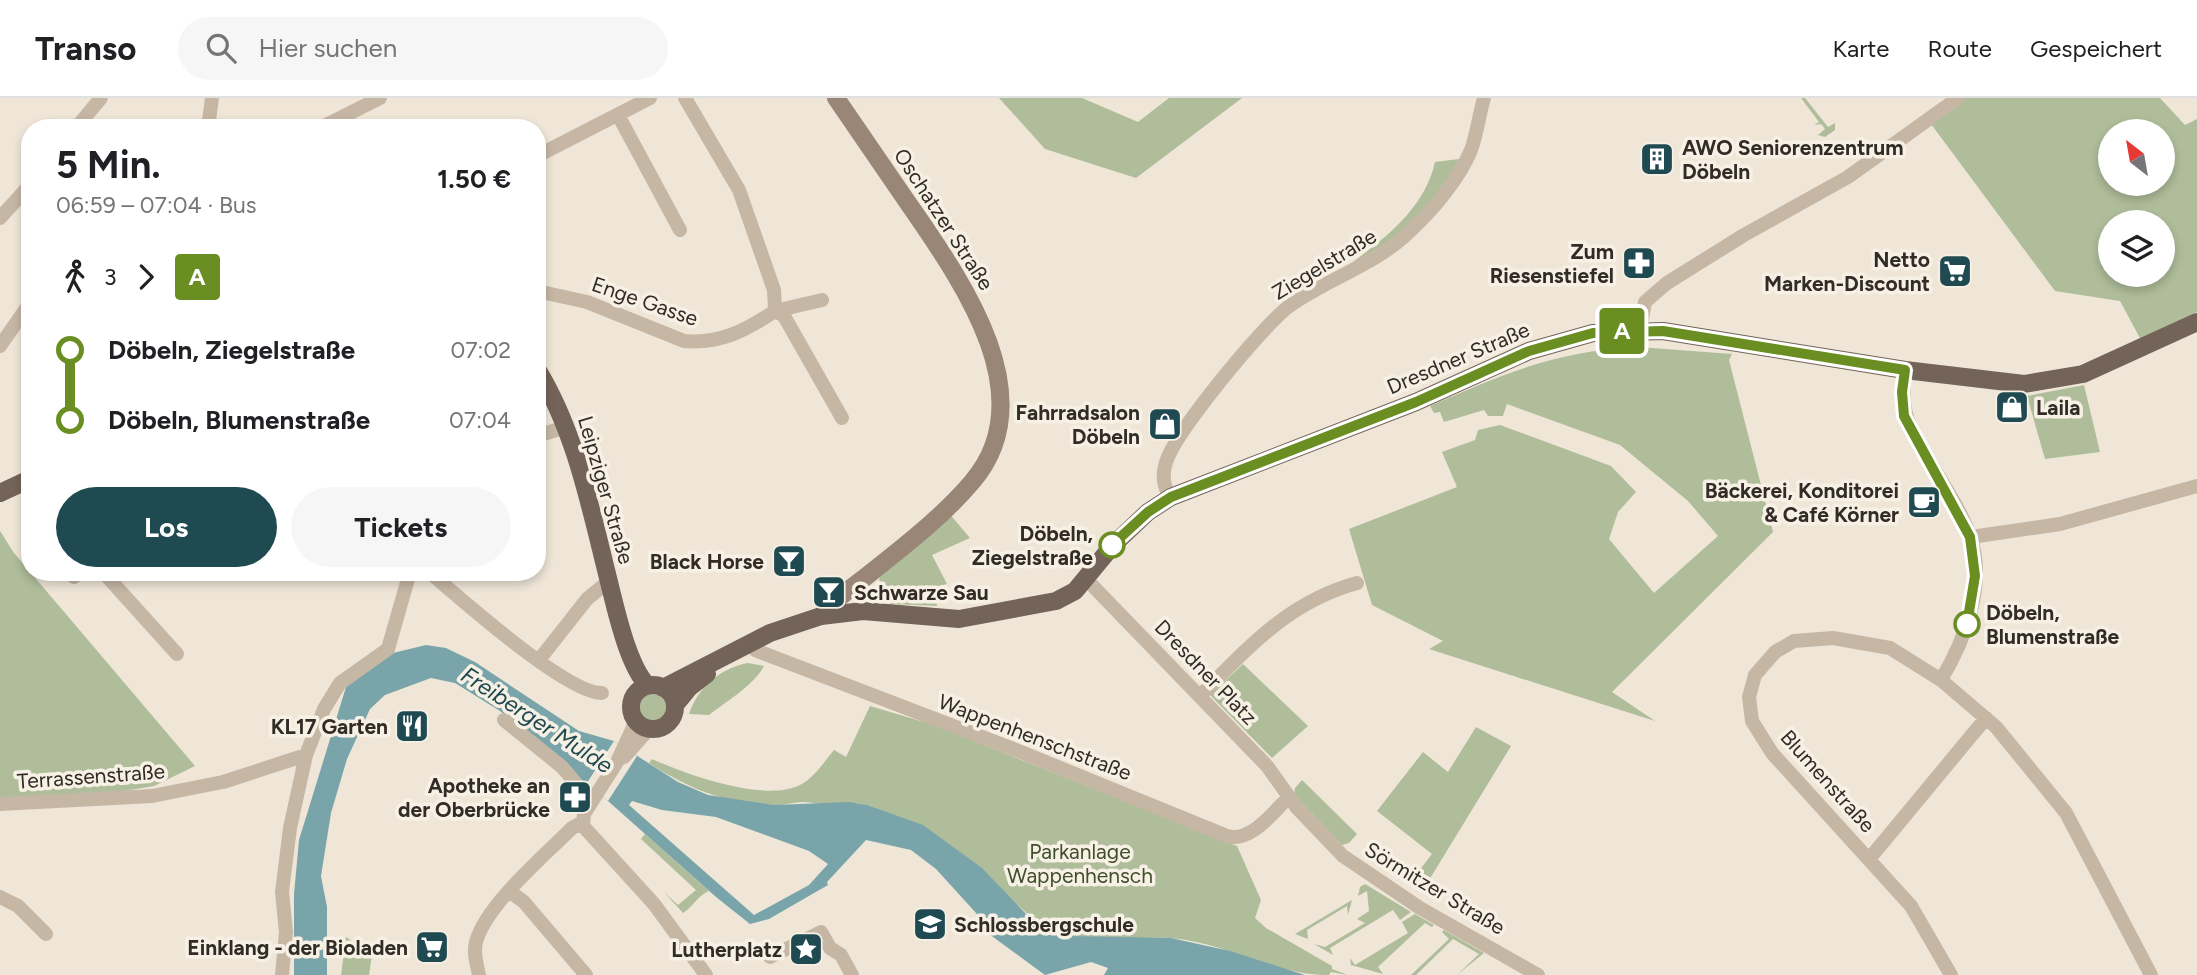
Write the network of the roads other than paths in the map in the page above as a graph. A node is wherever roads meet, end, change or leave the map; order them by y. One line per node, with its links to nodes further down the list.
1 (101, 98): 10 (street)
2 (212, 98): 11 (street)
3 (380, 98): 12 (street)
4 (649, 98): 9 (street)
5 (685, 98): 19 (street)
6 (835, 98): 34 (main road, Oschatzer Straße)
7 (1484, 98): 32 (street, Ziegelstraße)
8 (1958, 98): 22 (street)
9 (618, 115): 13 (street); 16 (street)
10 (84, 119)
11 (211, 119)
12 (338, 119)
13 (546, 151)
14 (21, 195): 15 (street)
15 (0, 218)
16 (680, 230)
17 (546, 293): 19 (street, Enge Gasse)
18 (822, 300): 19 (street, Enge Gasse)
19 (775, 311): 26 (street)
20 (21, 316): 23 (street)
21 (2197, 321): 24 (main road, Dresdner Straße)
22 (1640, 330): 24 (main road, Dresdner Straße); 32 (main road, Dresdner Straße)
23 (0, 346)
24 (1905, 370): 33 (street)
25 (546, 387): 27 (main road, Leipziger Straße)
26 (842, 418)
27 (566, 427): 28 (street); 39 (main road, Leipziger Straße)
28 (546, 433)
29 (21, 483): 31 (main road)
30 (2197, 486): 33 (street)
31 (0, 493)
32 (1171, 497): 35 (main road, Dresdner Straße)
33 (1970, 537): 47 (street)
34 (871, 573): 41 (main road); 42 (main road, Oschatzer Straße)
35 (1087, 580): 41 (main road, Dresdner Straße); 50 (street, Dresdner Platz)
36 (111, 581): 45 (street)
37 (407, 581): 55 (street)
38 (440, 581): 46 (street)
39 (609, 582): 46 (street); 48 (main road, Leipziger Straße)
40 (1357, 583): 50 (street)
41 (863, 611): 42 (main road, Dresdner Straße)
42 (821, 616): 43 (main road, Dresdner Straße)
43 (792, 626): 44 (main road); 48 (main road)
44 (755, 650): 51 (main road); 56 (street, Wappenhenschstraße)
45 (177, 654)
46 (539, 660): 49 (street)
47 (1941, 680): 52 (street, Blumenstraße); 60 (street, Blumenstraße)
48 (648, 691): 51 (main road); 54 (main road)
49 (602, 693)
50 (1199, 696): 56 (street, Dresdner Platz)
51 (675, 705): 54 (main road)
52 (1986, 718): 60 (street); 72 (street, Blumenstraße)
53 (504, 720): 57 (street)
54 (642, 725): 57 (street)
55 (306, 755): 58 (street, Terrassenstraße); 65 (street)
56 (1289, 797): 70 (street, Sörmitzer Straße)
57 (594, 798): 59 (street)
58 (0, 804)
59 (583, 822): 61 (street); 68 (street)
60 (1870, 858): 71 (street, Blumenstraße)
61 (509, 891): 66 (street); 67 (street)
62 (0, 897): 63 (street)
63 (46, 934)
64 (770, 957): 69 (street)
65 (282, 975)
66 (479, 975)
67 (586, 975)
68 (706, 975)
69 (852, 975)
70 (1538, 975)
71 (1951, 975)
72 (2151, 975)

